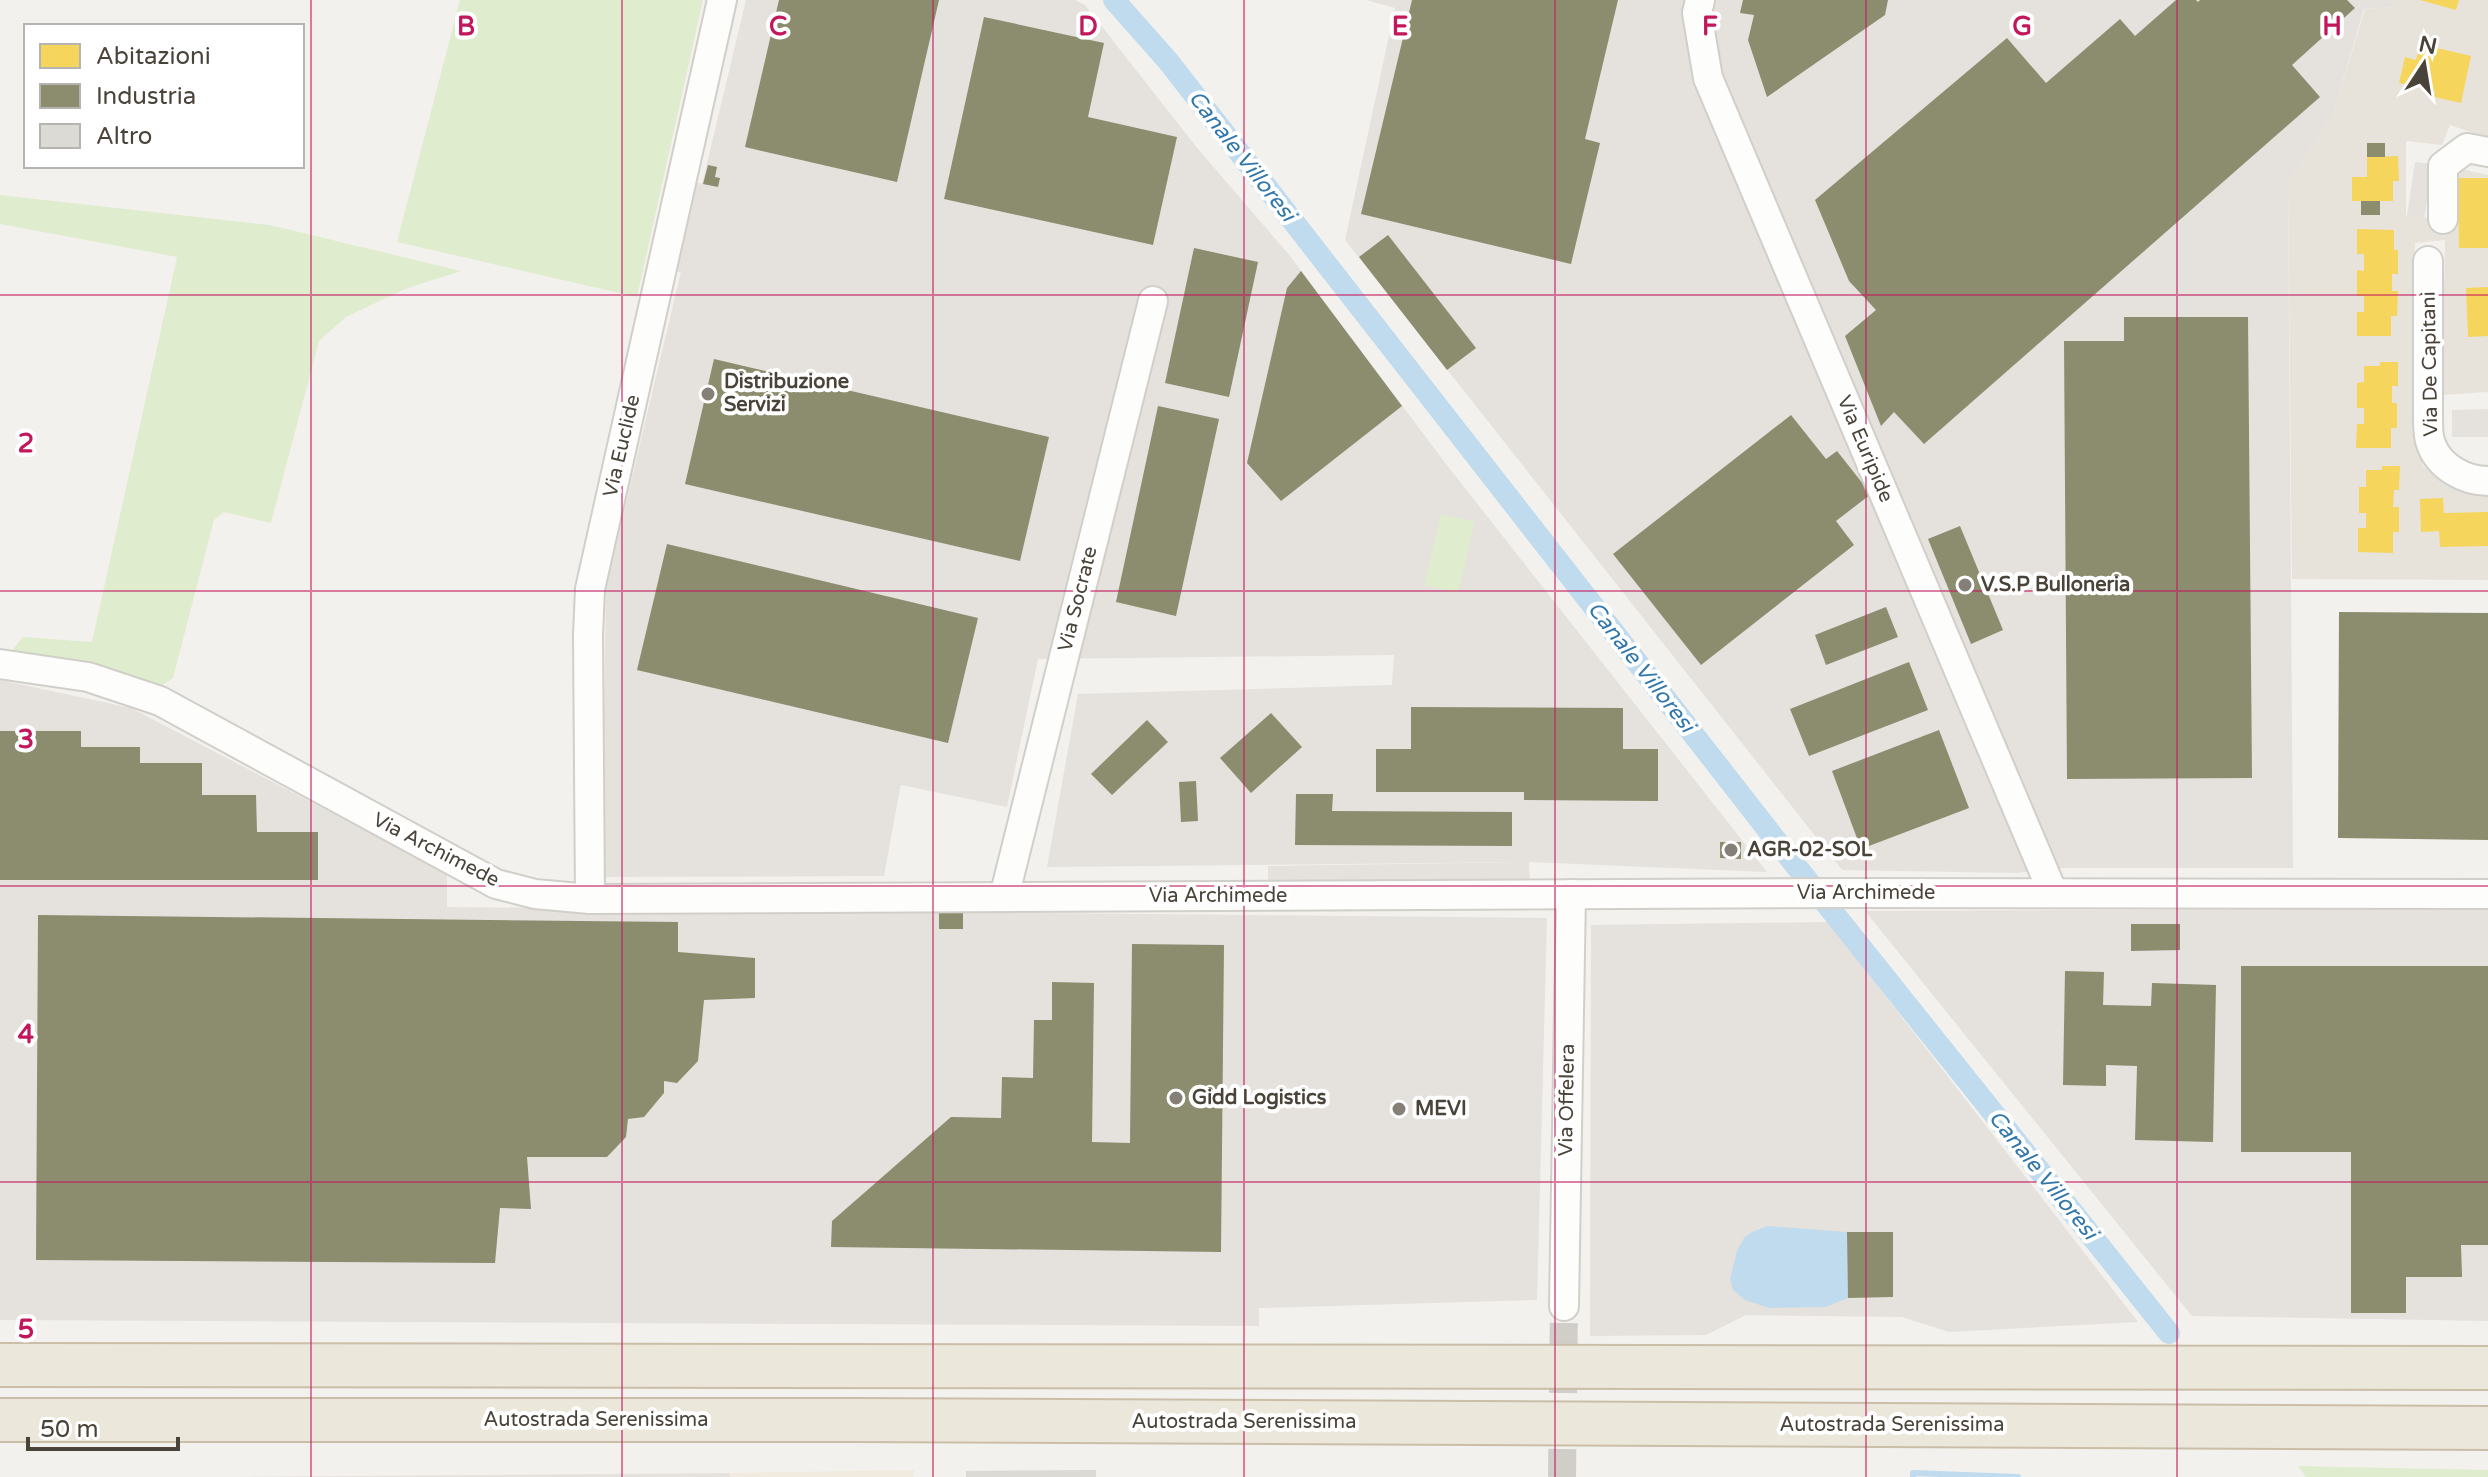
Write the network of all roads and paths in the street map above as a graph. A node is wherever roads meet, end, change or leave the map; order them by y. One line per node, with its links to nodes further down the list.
1 (722, 0): 13 (street, Via Euclide)
2 (1700, 0): 9 (street, Via Euripide)
3 (2488, 152): 4 (street)
4 (2443, 219)
5 (2428, 261): 7 (street, Via De Capitani)
6 (1153, 301): 12 (street, Via Socrate)
7 (2488, 481)
8 (0, 664): 13 (street, Via Archimede)
9 (2053, 893): 10 (street, Via Archimede); 11 (street, Via Archimede)
10 (1571, 894): 12 (street, Via Archimede); 14 (street, Via Offelera)
11 (2488, 894)
12 (1004, 897): 13 (street, Via Archimede)
13 (590, 899)
14 (1564, 1306)
15 (0, 1365): 16 (highway)
16 (2488, 1368)
17 (0, 1420): 18 (highway, Autostrada Serenissima)
18 (2478, 1432)

